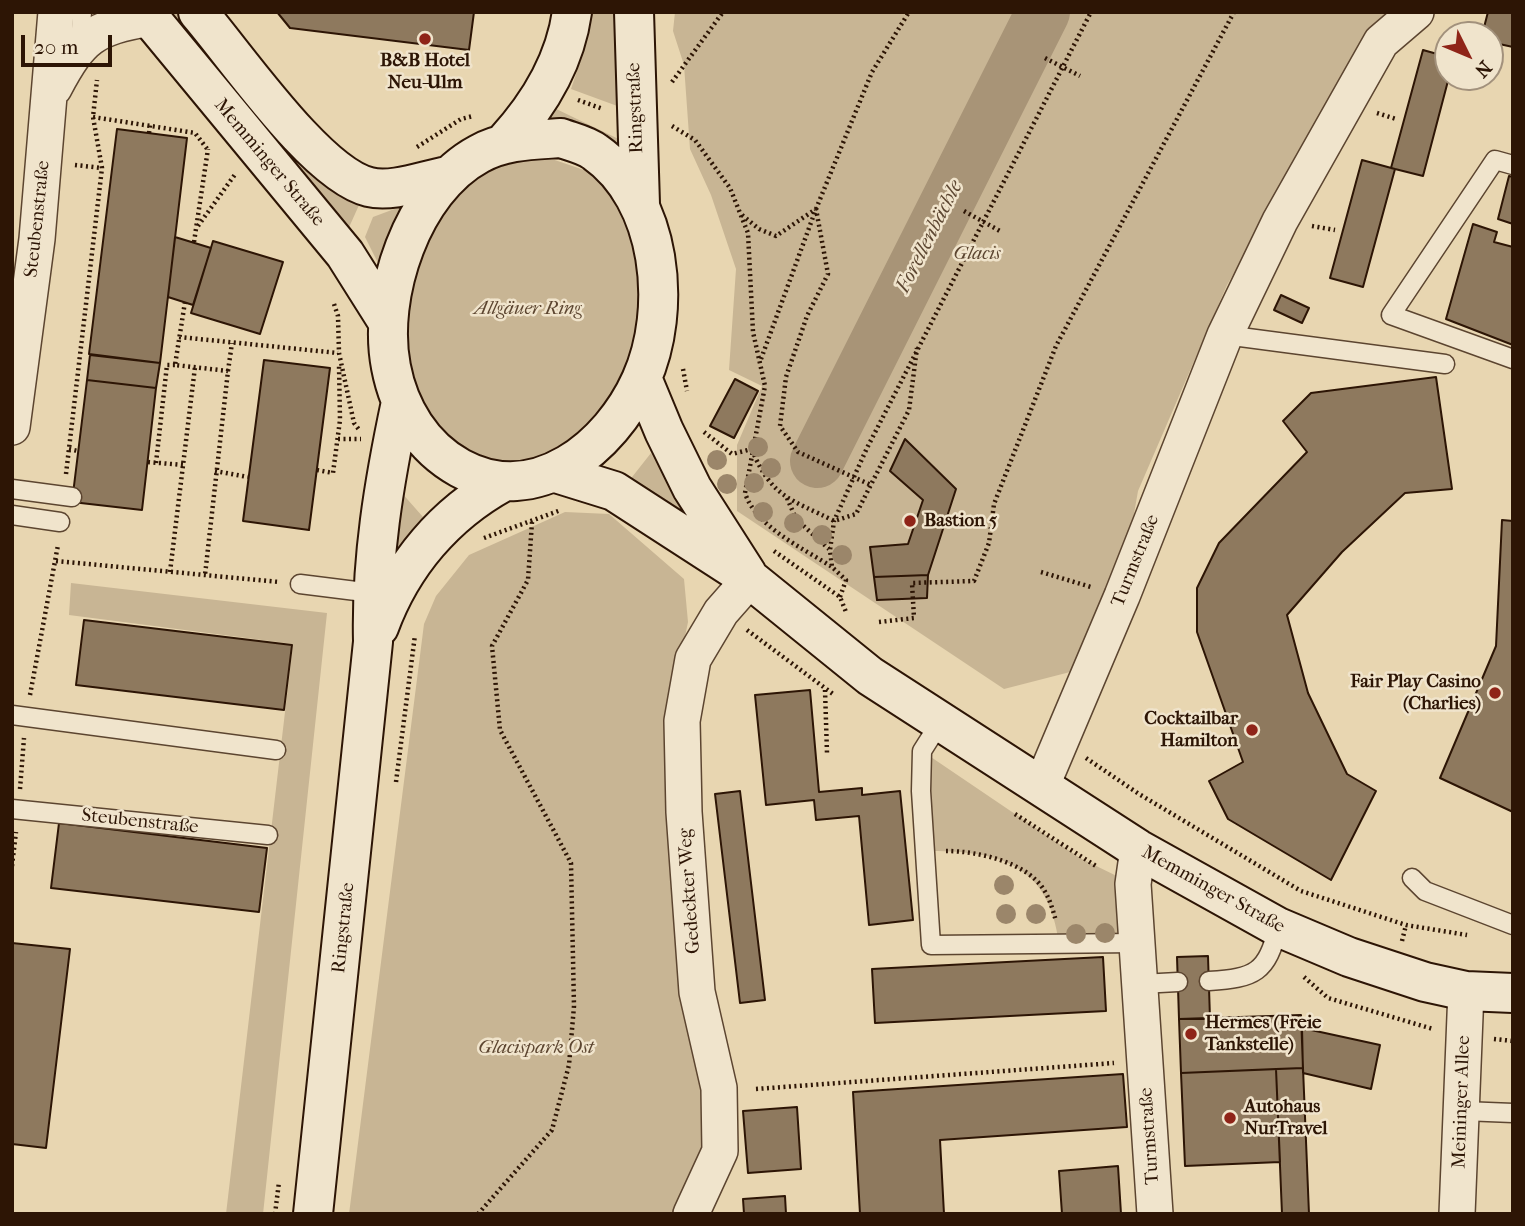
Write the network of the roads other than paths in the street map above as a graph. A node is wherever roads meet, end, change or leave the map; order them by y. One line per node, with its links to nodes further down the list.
1 (56, 12): 8 (street, Steubenstraße)
2 (572, 12): 9 (main road)
3 (634, 12): 12 (main road, Ringstraße)
4 (1416, 12): 14 (street, Turmstraße)
5 (200, 13): 11 (main road)
6 (147, 15): 7 (street, Steubenstraße); 13 (main road, Memminger Straße)
7 (87, 43): 8 (street, Steubenstraße)
8 (51, 94): 19 (street, Steubenstraße)
9 (494, 128): 11 (main road); 12 (main road)
10 (1513, 165): 15 (lane)
11 (448, 176): 13 (main road)
12 (640, 204): 17 (main road)
13 (386, 319): 18 (main road)
14 (1224, 335): 16 (lane); 33 (street, Turmstraße)
15 (1513, 359)
16 (1445, 364)
17 (642, 378): 20 (main road); 26 (main road, Memminger Straße)
18 (401, 402): 21 (main road); 28 (main road, Ringstraße)
19 (12, 427)
20 (556, 473): 21 (main road); 26 (main road, Memminger Straße)
21 (503, 482): 29 (main road, Ringstraße)
22 (12, 489): 23 (lane)
23 (68, 496)
24 (12, 515): 25 (lane)
25 (60, 522)
26 (750, 579): 31 (main road, Memminger Straße); 49 (street, Gedeckter Weg)
27 (300, 584): 28 (lane)
28 (372, 593): 29 (main road, Ringstraße)
29 (373, 642): 48 (main road, Ringstraße)
30 (19, 716): 32 (lane)
31 (941, 721): 33 (main road, Memminger Straße); 40 (lane)
32 (276, 750)
33 (1042, 785): 36 (main road, Memminger Straße)
34 (15, 809): 35 (lane, Steubenstraße)
35 (268, 835)
36 (1138, 849): 39 (main road, Memminger Straße); 40 (street, Turmstraße)
37 (1412, 878): 38 (lane)
38 (1513, 925)
39 (1275, 941): 41 (lane); 44 (main road, Memminger Straße)
40 (1137, 943): 43 (street, Turmstraße)
41 (1209, 981)
42 (1178, 982): 43 (lane)
43 (1141, 984): 50 (street, Turmstraße)
44 (1466, 991): 45 (main road, Memminger Straße); 46 (street, Meininger Allee)
45 (1513, 993)
46 (1463, 1111): 47 (lane); 51 (street, Meininger Allee)
47 (1513, 1113)
48 (313, 1214)
49 (691, 1214)
50 (1155, 1214)
51 (1457, 1214)

